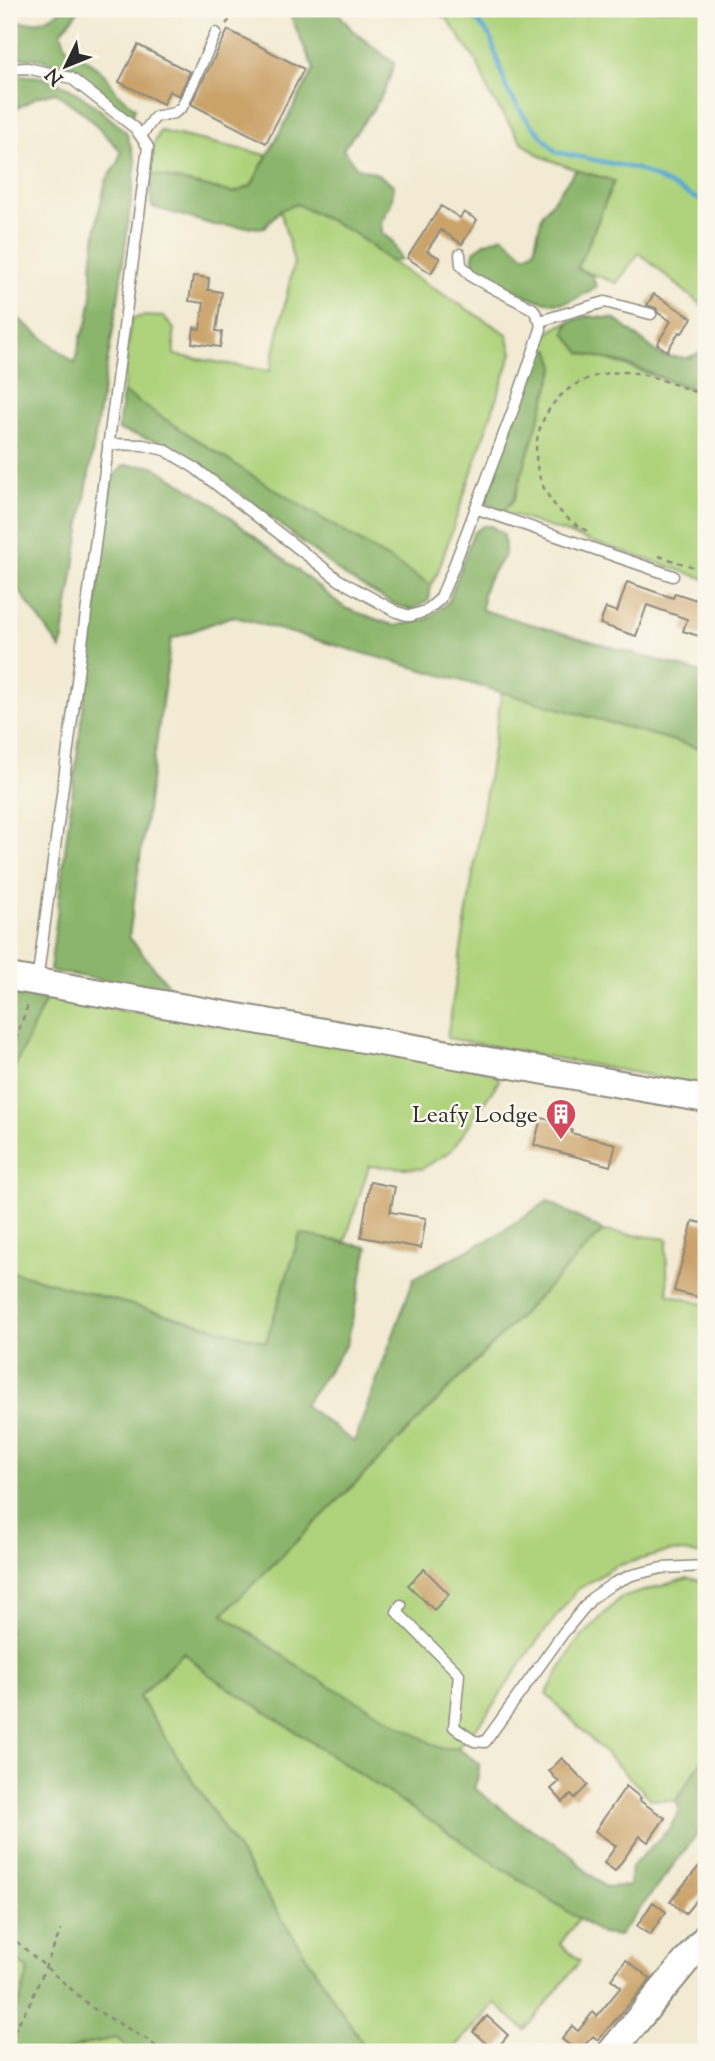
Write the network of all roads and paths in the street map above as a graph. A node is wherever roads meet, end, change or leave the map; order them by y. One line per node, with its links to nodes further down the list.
1 (240, 9): 2 (path)
2 (216, 33): 4 (lane)
3 (9, 69): 4 (lane)
4 (141, 136): 9 (lane)
5 (460, 254): 7 (lane)
6 (651, 314): 7 (lane)
7 (540, 321): 10 (lane)
8 (706, 396): 11 (path)
9 (108, 444): 10 (lane); 16 (lane)
10 (475, 508): 14 (lane)
11 (587, 532)
12 (658, 556): 13 (path)
13 (706, 571)
14 (673, 576)
15 (9, 977): 16 (street)
16 (37, 982): 17 (path); 18 (street)
17 (9, 1058)
18 (706, 1099)
19 (706, 1566): 20 (lane)
20 (401, 1605)
21 (61, 1930): 24 (path)
22 (9, 1935): 24 (path)
23 (706, 1937): 27 (street)
24 (46, 1966): 25 (path); 26 (path)
25 (9, 2040)
26 (163, 2052)
27 (611, 2052)

